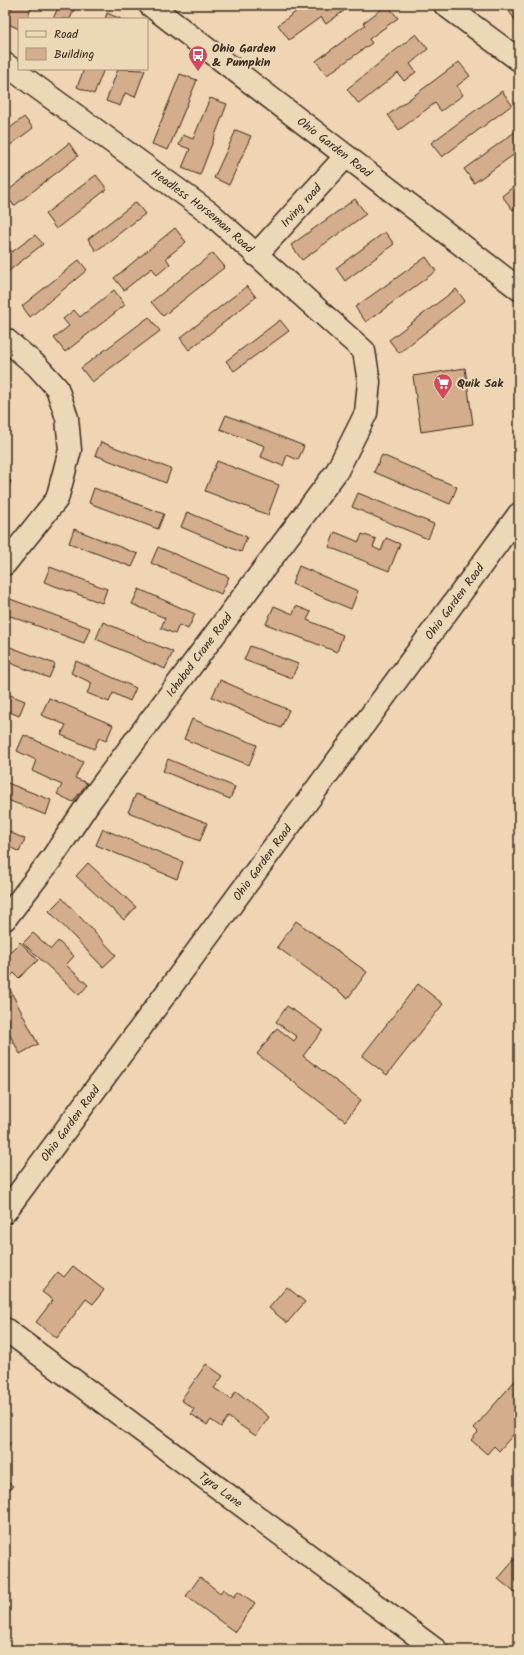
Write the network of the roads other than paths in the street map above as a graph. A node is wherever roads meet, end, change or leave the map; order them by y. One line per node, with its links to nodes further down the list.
1 (150, 5): 5 (street, Ohio Garden Road)
2 (445, 5): 3 (street)
3 (519, 60)
4 (5, 64): 6 (street, Headless Horseman Road)
5 (346, 156): 6 (street, Irving road); 7 (street, Ohio Garden Road)
6 (256, 255): 9 (street, Headless Horseman Road)
7 (519, 289)
8 (5, 339): 11 (street)
9 (369, 382): 12 (street, Ichabod Crane Road)
10 (519, 514): 13 (street, Ohio Garden Road)
11 (5, 564)
12 (5, 918)
13 (5, 1212)
14 (5, 1329): 15 (street, Tyra Lane)
15 (436, 1650)

